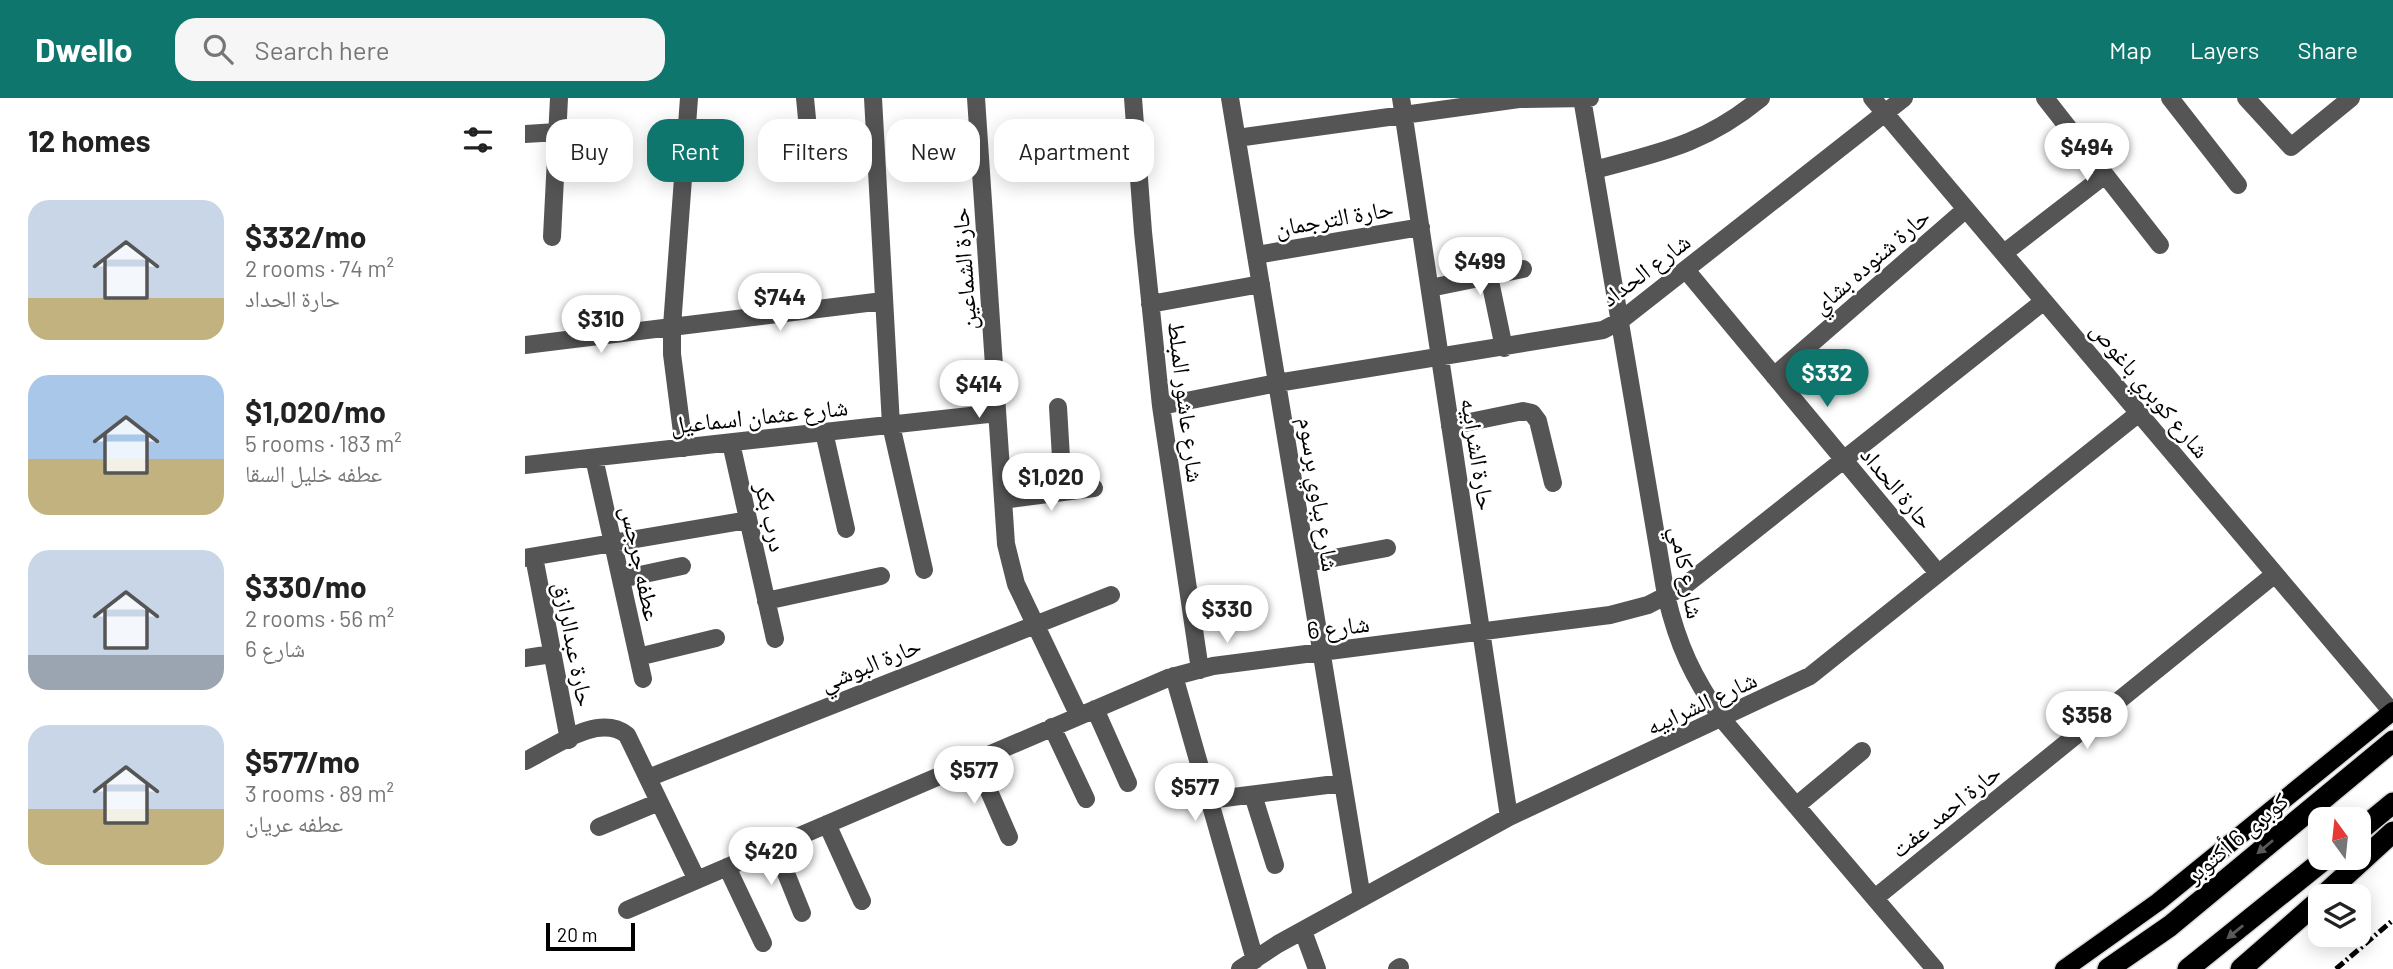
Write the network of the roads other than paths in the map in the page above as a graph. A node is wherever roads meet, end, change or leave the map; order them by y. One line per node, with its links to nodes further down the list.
1 (559, 98): 19 (street)
2 (689, 98): 43 (street)
3 (805, 98): 20 (street)
4 (873, 98): 39 (street)
5 (976, 98): 51 (street, حارة الشماعين)
6 (1133, 98): 41 (street, شارع عاشور المبلط)
7 (1230, 98): 23 (street, شارع بباوي برسوم)
8 (1761, 98): 24 (street)
9 (1872, 98): 18 (street, شارع كوبري باغوص)
10 (1904, 98): 18 (street, شارع الحداد)
11 (2045, 98): 25 (street)
12 (2170, 98): 27 (street)
13 (2351, 98): 15 (street)
14 (1585, 99): 16 (street); 24 (street, شارع كامي)
15 (2249, 99)
16 (1474, 102): 17 (street)
17 (1402, 106): 23 (street); 29 (street, حارة الشرابيه)
18 (1885, 113): 28 (street, شارع كوبري باغوص); 35 (street, شارع الحداد)
19 (558, 119)
20 (807, 119)
21 (546, 133): 22 (street)
22 (525, 134)
23 (1237, 138): 33 (street, شارع بباوي برسوم)
24 (1594, 170): 42 (street, شارع كامي)
25 (2105, 175): 31 (street); 32 (street)
26 (555, 182): 30 (street)
27 (2238, 186)
28 (1966, 209): 32 (street, شارع كوبري باغوص); 47 (street, حارة شنوده بشاي)
29 (1421, 227): 33 (street, حارة الترجمان); 38 (street, حارة الشرابيه)
30 (552, 237)
31 (2160, 245)
32 (2004, 253): 40 (street, شارع كوبري باغوص)
33 (1256, 255): 37 (street, شارع بباوي برسوم)
34 (1523, 269): 36 (street)
35 (1686, 270): 42 (street, شارع الحداد); 47 (street, حارة الحداد)
36 (1489, 276): 38 (street); 45 (street)
37 (1261, 284): 41 (street); 48 (street, شارع بباوي برسوم)
38 (1430, 288): 46 (street, حارة الشرابيه)
39 (883, 300): 43 (street); 53 (street)
40 (2044, 301): 52 (street, شارع كوبري باغوص); 59 (street, شارع 6)
41 (1150, 304): 49 (street, شارع عاشور المبلط)
42 (1620, 321): 45 (street, شارع الحداد); 78 (street, شارع كامي)
43 (672, 326): 44 (street); 57 (street)
44 (525, 345)
45 (1503, 348): 46 (street, شارع الحداد)
46 (1440, 358): 48 (street, شارع الحداد); 54 (street, حارة الشرابيه)
47 (1774, 376): 59 (street, حارة الحداد)
48 (1277, 383): 49 (street, شارع الحداد); 70 (street, شارع بباوي برسوم)
49 (1161, 406): 88 (street, شارع عاشور المبلط)
50 (1058, 407): 63 (street)
51 (997, 413): 53 (street, شارع عثمان اسماعيل); 64 (street, حارة الشماعين)
52 (2139, 413): 73 (street, شارع الشرابيه); 74 (street, شارع كوبري باغوص)
53 (891, 425): 55 (street, شارع عثمان اسماعيل); 72 (street)
54 (1450, 426): 61 (street); 81 (street, حارة الشرابيه)
55 (824, 432): 56 (street, شارع عثمان اسماعيل); 66 (street)
56 (731, 443): 57 (street, شارع عثمان اسماعيل); 65 (street, درب بكر)
57 (684, 448): 58 (street, شارع عثمان اسماعيل)
58 (594, 458): 60 (street, شارع عثمان اسماعيل); 67 (street, عطفه جرجس)
59 (1843, 459): 73 (street, حارة الحداد); 78 (street, شارع 6)
60 (525, 465)
61 (1553, 483)
62 (1094, 488): 63 (street)
63 (1063, 492): 64 (street)
64 (1003, 500): 80 (street, حارة الشماعين)
65 (748, 520): 67 (street); 79 (street, درب بكر)
66 (846, 529)
67 (613, 544): 69 (street); 76 (street, عطفه جرجس)
68 (1387, 548): 70 (street)
69 (529, 557): 85 (street, حارة عبدالرازق)
70 (1307, 563): 84 (street, شارع بباوي برسوم)
71 (682, 566): 76 (street)
72 (924, 570)
73 (1938, 573): 93 (street, شارع الشرابيه)
74 (2275, 574): 92 (street, شارع كوبري باغوص); 122 (street, حارة احمد عفت)
75 (881, 576): 79 (street)
76 (621, 579): 86 (street, عطفه جرجس)
77 (1111, 595): 80 (street, حارة البوشي)
78 (1666, 595): 81 (street, شارع 6); 93 (street, شارع كامي)
79 (766, 601): 83 (street, درب بكر)
80 (1033, 625): 91 (street, حارة الشماعين); 100 (street, حارة البوشي)
81 (1482, 632): 84 (street, شارع 6); 109 (street, حارة الشرابيه)
82 (716, 638): 86 (street)
83 (775, 639)
84 (1322, 653): 88 (street, شارع 6); 102 (street, شارع بباوي برسوم)
85 (552, 654): 87 (street); 95 (street, حارة عبدالرازق)
86 (638, 657): 90 (street, عطفه جرجس)
87 (525, 658)
88 (1200, 670): 89 (street, شارع 6)
89 (1174, 676): 91 (street, شارع 6); 105 (street)
90 (643, 679)
91 (1087, 712): 94 (street, شارع 6); 101 (street, حارة الشماعين)
92 (2393, 715): 132 (main road); 133 (main road)
93 (1722, 719): 108 (street, شارع كامي); 109 (street, شارع الشرابيه)
94 (1052, 727): 98 (street, شارع 6); 104 (street)
95 (569, 740): 99 (street); 100 (street)
96 (2388, 747): 134 (highway, كوبرى 6 أكتوبر, one-way to 134)
97 (1862, 751): 108 (street)
98 (975, 759): 111 (street, شارع 6); 114 (street)
99 (525, 761)
100 (648, 778): 106 (street)
101 (1128, 783)
102 (1343, 783): 103 (street); 121 (street, شارع بباوي برسوم)
103 (1253, 794): 105 (street); 116 (street)
104 (1086, 799)
105 (1209, 800): 129 (street)
106 (659, 802): 112 (street); 119 (street)
107 (2393, 803): 110 (highway)
108 (1796, 806): 122 (street, شارع كامي)
109 (1509, 817): 121 (street, شارع الشرابيه)
110 (2371, 821)
111 (827, 824): 115 (street, شارع 6); 123 (street)
112 (599, 827)
113 (2393, 832): 120 (highway)
114 (1009, 837)
115 (775, 846): 117 (street, شارع 6); 126 (street)
116 (1275, 865)
117 (727, 867): 119 (street, شارع 6); 128 (street)
118 (2311, 870): 135 (highway, one-way to 135)
119 (697, 880): 125 (street, شارع 6)
120 (2336, 884)
121 (1362, 898): 127 (street, شارع الشرابيه)
122 (1875, 898): 131 (street, شارع كامي)
123 (862, 901)
124 (2308, 909): 136 (highway)
125 (627, 910)
126 (802, 913)
127 (1303, 931): 129 (street, شارع الشرابيه); 130 (street)
128 (763, 943)
129 (1247, 964)
130 (1317, 969)
131 (1935, 969)
132 (2064, 969)
133 (2084, 969)
134 (2108, 969)
135 (2188, 969)
136 (2241, 969)

